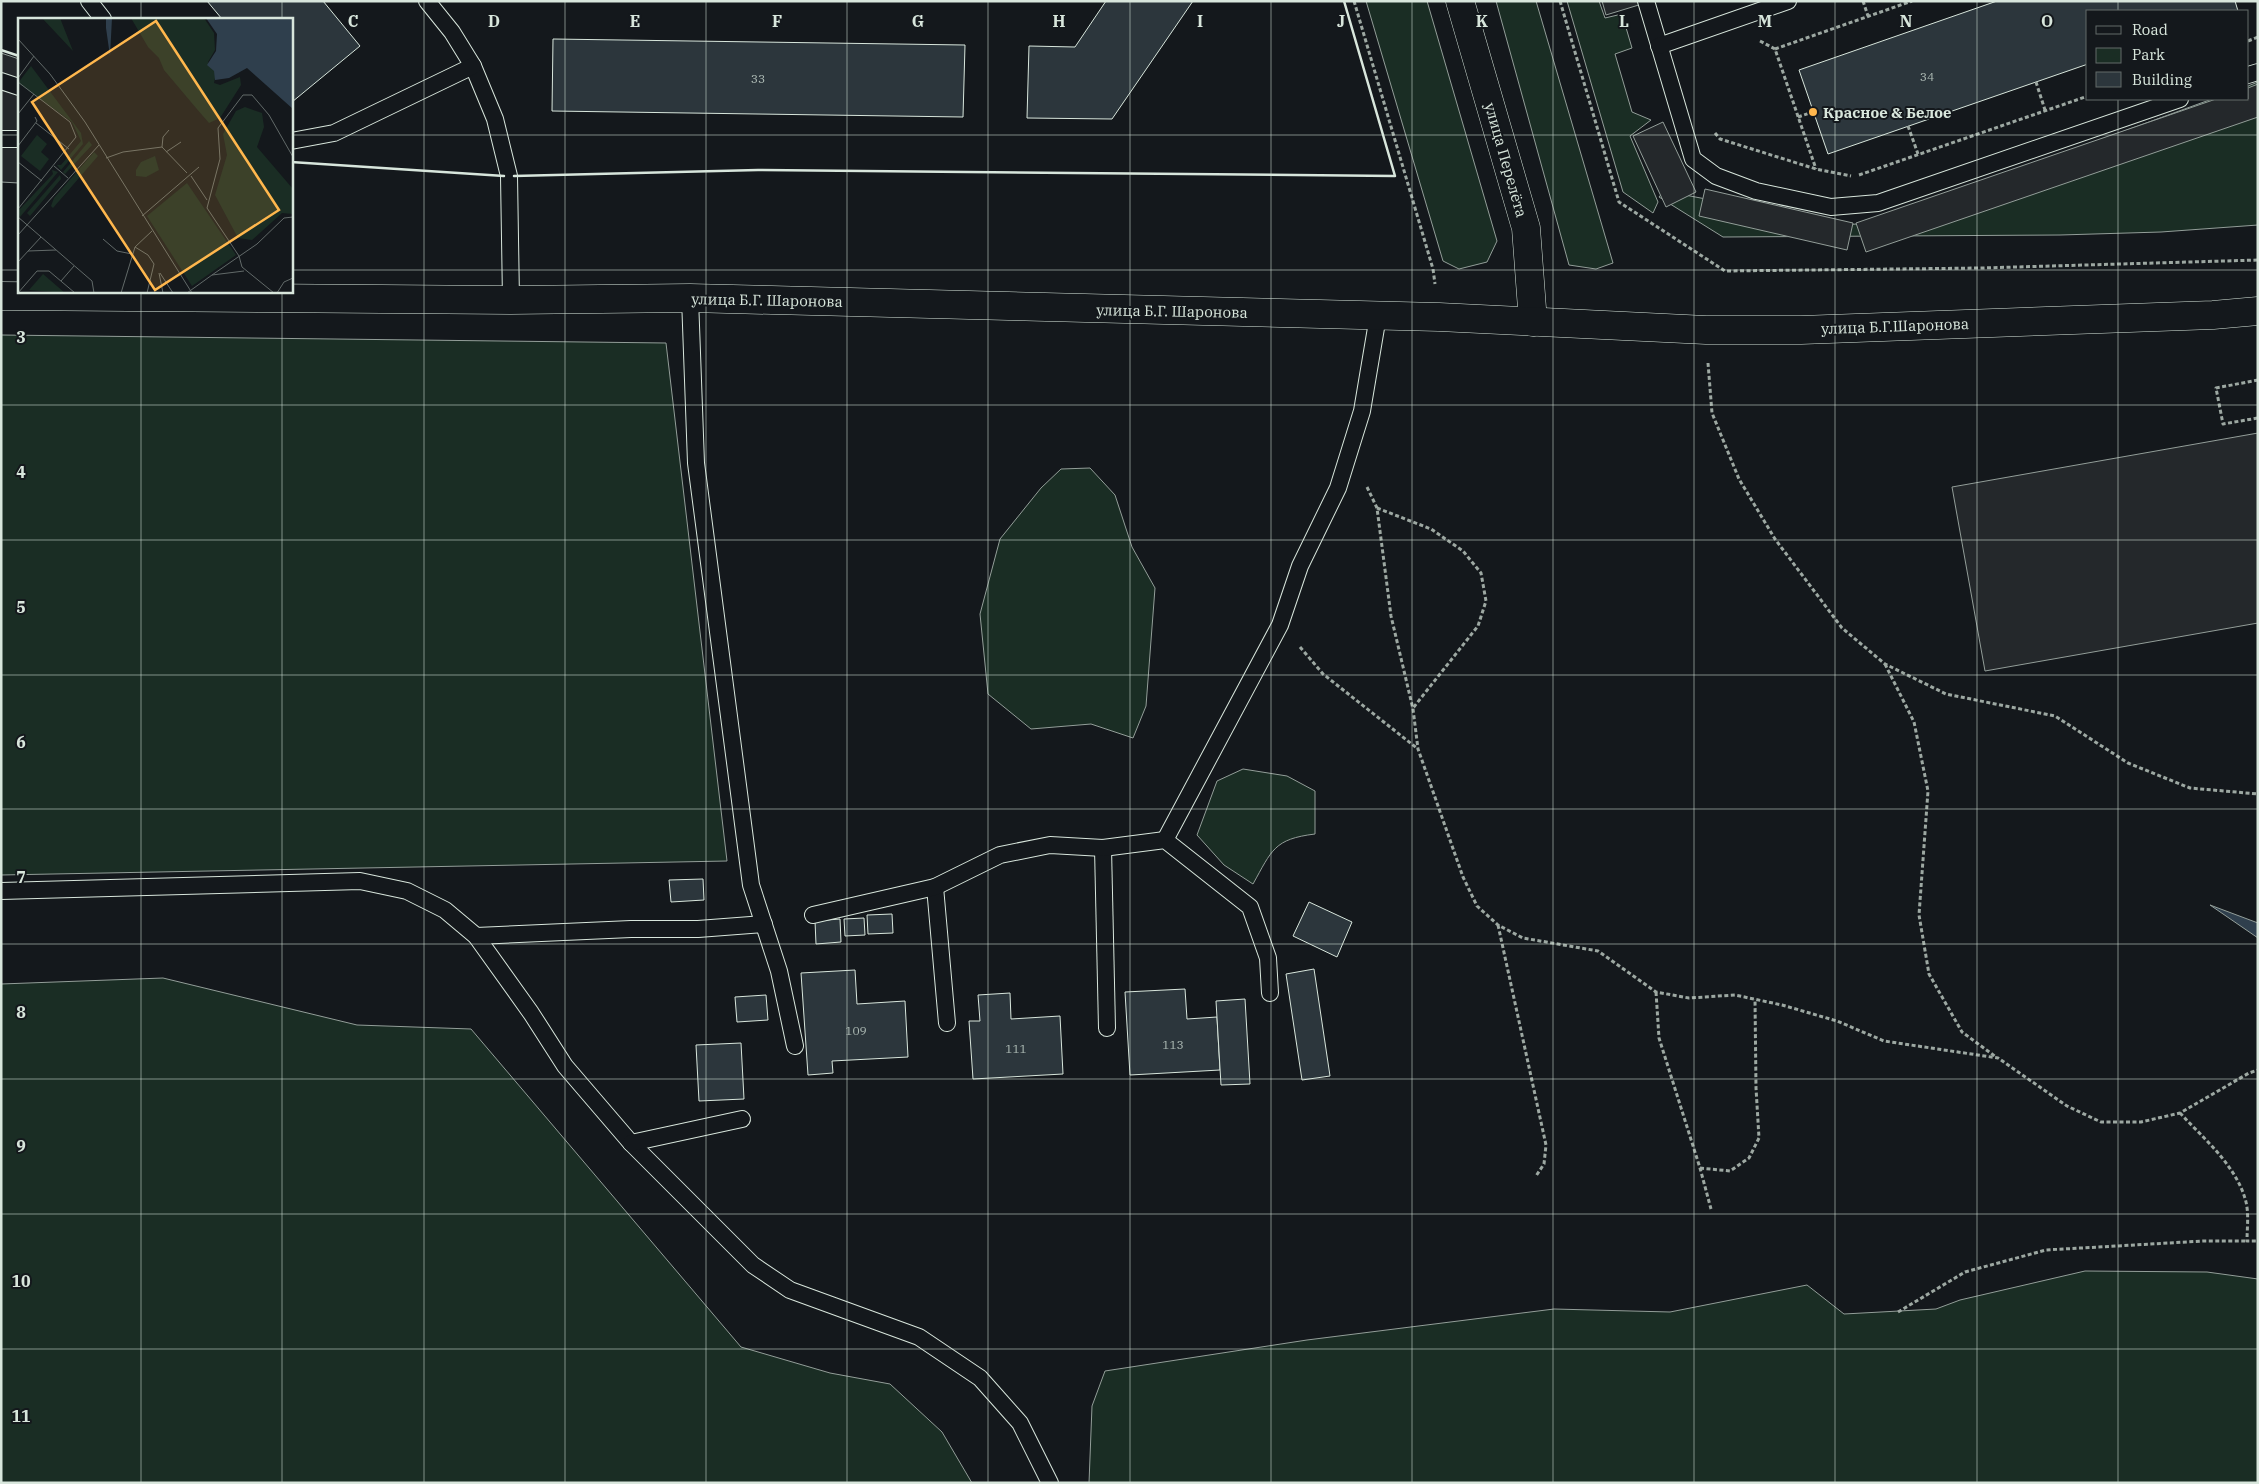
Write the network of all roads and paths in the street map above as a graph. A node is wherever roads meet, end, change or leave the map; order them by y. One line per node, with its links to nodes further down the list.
1 (89, 1): 11 (lane)
2 (1354, 1): 30 (path)
3 (1460, 1): 36 (main road, улица Перелёта)
4 (1560, 1): 29 (path)
5 (1646, 1): 12 (lane)
6 (1788, 1): 12 (lane)
7 (1863, 1): 10 (path)
8 (1912, 1): 10 (path)
9 (429, 2): 13 (lane)
10 (1868, 16): 21 (path)
11 (102, 18)
12 (1659, 46): 18 (lane)
13 (473, 66): 26 (lane); 33 (lane)
14 (1, 81): 16 (lane)
15 (2036, 82): 19 (path)
16 (18, 87)
17 (2086, 97): 19 (path)
18 (2177, 100)
19 (2045, 110): 27 (path)
20 (1813, 112): 21 (path)
21 (1798, 117): 28 (path)
22 (1908, 126): 27 (path)
23 (1713, 130): 28 (path)
24 (1, 139): 25 (lane)
25 (18, 139)
26 (292, 141)
27 (1918, 154): 28 (path)
28 (1816, 170)
29 (2258, 260)
30 (1434, 269)
31 (1, 296): 33 (main road, улица Б.Г. Шаронова)
32 (690, 298): 33 (main road, улица Б.Г. Шаронова); 35 (main road, улица Б.Г. Шаронова); 52 (lane)
33 (511, 300)
34 (2258, 311): 37 (main road, улица Б.Г.Шаронова)
35 (1378, 316): 36 (main road, улица Б.Г. Шаронова); 40 (lane)
36 (1533, 322): 37 (main road, улица Б.Г.Шаронова)
37 (1706, 330): 43 (path)
38 (2258, 380): 39 (path)
39 (2258, 418)
40 (1350, 450): 41 (path); 42 (lane)
41 (1377, 508): 44 (path); 44 (path)
42 (1280, 625): 45 (path); 47 (lane)
43 (1884, 664): 46 (path); 61 (path)
44 (1413, 708): 45 (path)
45 (1418, 749): 53 (path)
46 (2258, 794)
47 (1165, 840): 48 (lane); 56 (lane)
48 (1104, 848): 49 (lane); 59 (lane)
49 (935, 888): 51 (lane); 58 (lane)
50 (1, 891): 54 (lane)
51 (813, 915)
52 (764, 924): 54 (lane); 60 (lane)
53 (1498, 924): 55 (path); 67 (path)
54 (476, 936): 65 (lane)
55 (1656, 992): 57 (path); 66 (path)
56 (1270, 993)
57 (1754, 999): 61 (path); 66 (path)
58 (947, 1023)
59 (1107, 1028)
60 (795, 1046)
61 (1998, 1058): 63 (path)
62 (2258, 1070): 63 (path)
63 (2180, 1113): 69 (path)
64 (742, 1119): 65 (lane)
65 (631, 1143): 72 (lane)
66 (1700, 1168): 68 (path)
67 (1536, 1176)
68 (1711, 1209)
69 (2247, 1241): 70 (path); 71 (path)
70 (2258, 1241)
71 (1898, 1312)
72 (1050, 1483)

